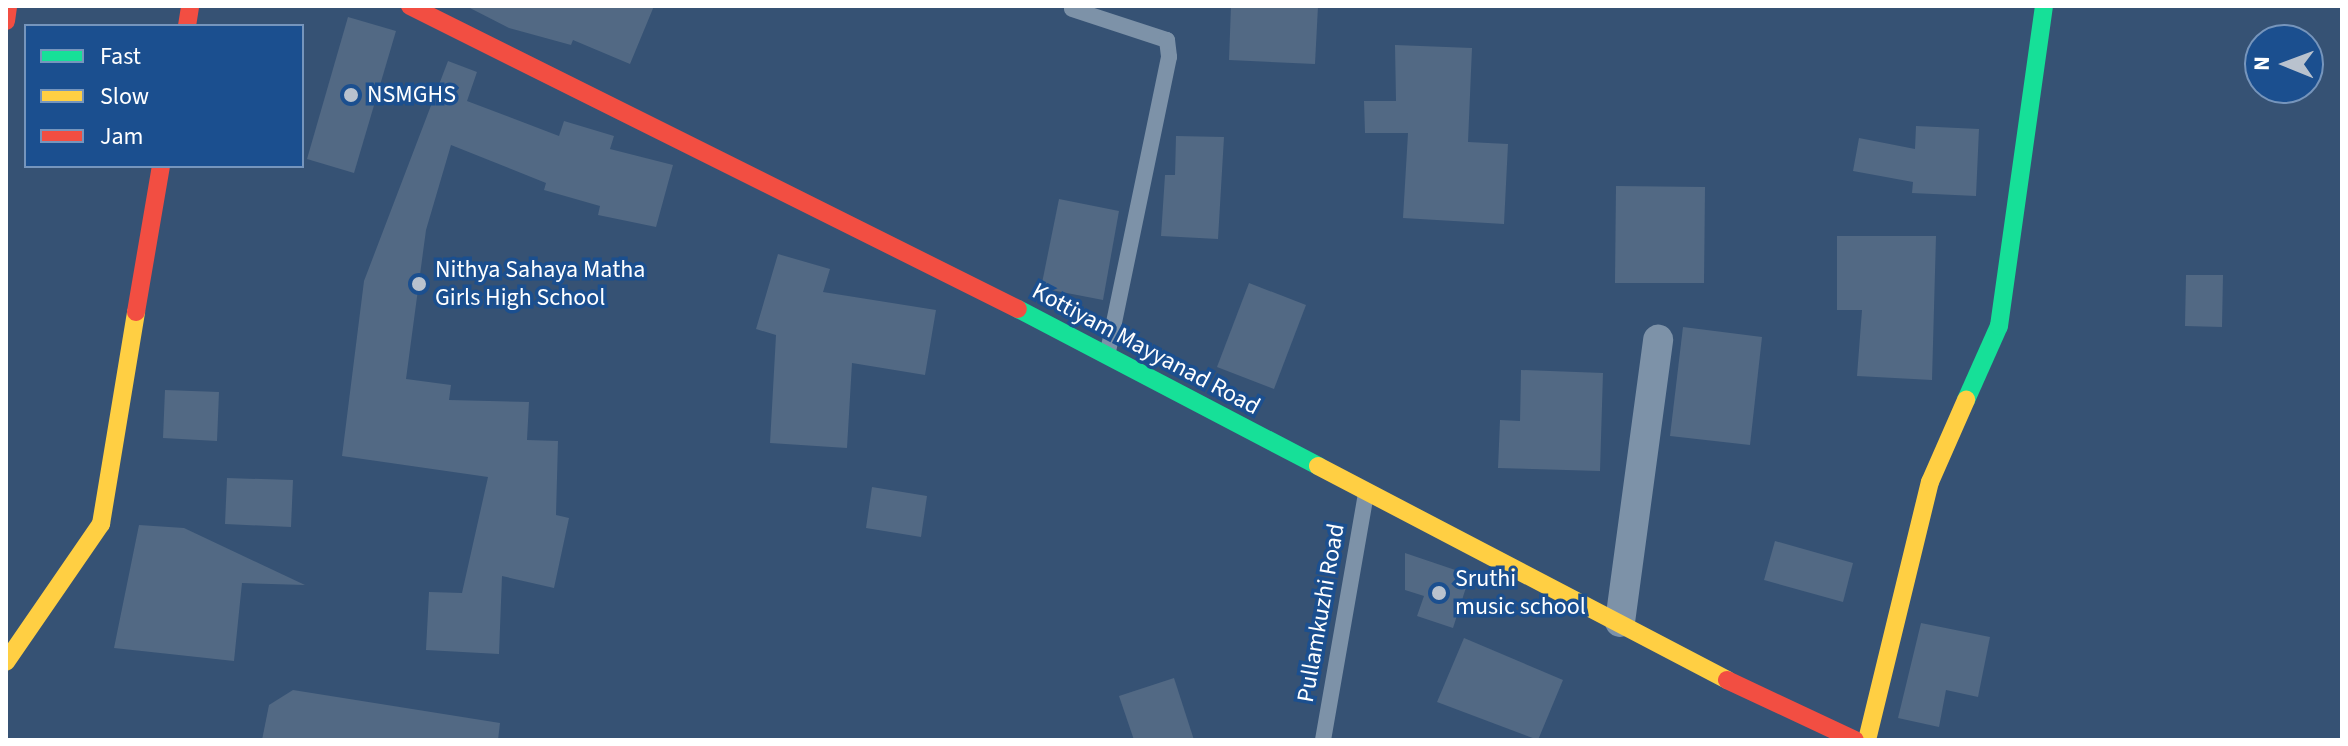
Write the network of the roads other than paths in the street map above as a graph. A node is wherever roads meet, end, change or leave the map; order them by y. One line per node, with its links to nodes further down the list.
1 (8, 6): 5 (main road)
2 (410, 6): 8 (main road, Kottiyam Mayyanad Road)
3 (2044, 6): 14 (main road)
4 (1072, 9): 8 (lane)
5 (6, 21)
6 (161, 168): 11 (main road)
7 (1658, 340): 10 (street)
8 (1108, 354): 9 (main road, Kottiyam Mayyanad Road)
9 (1366, 494): 10 (main road, Kottiyam Mayyanad Road); 12 (lane, Pullamkuzhi Road)
10 (1620, 622): 13 (main road, Kottiyam Mayyanad Road)
11 (6, 662)
12 (1323, 740)
13 (1855, 740)
14 (1867, 740)

